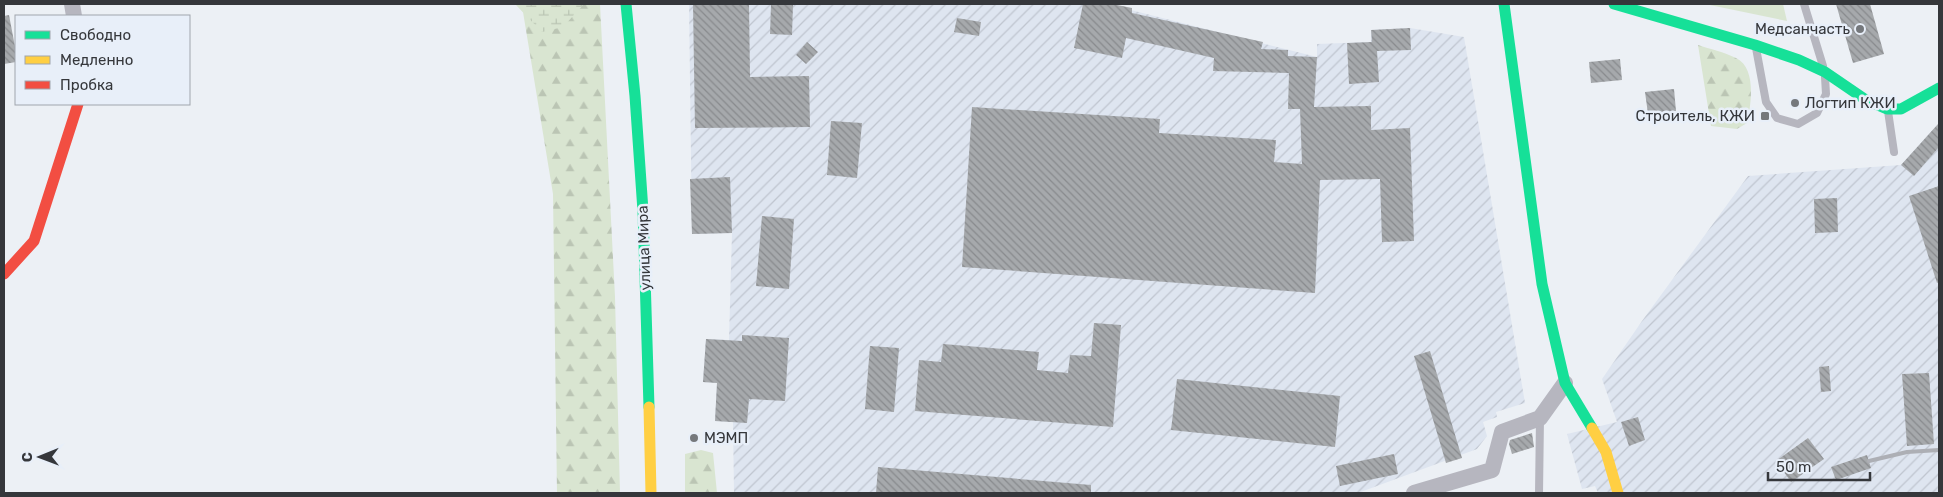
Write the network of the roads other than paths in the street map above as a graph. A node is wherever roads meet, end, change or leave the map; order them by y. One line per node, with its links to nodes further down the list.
1 (626, 4): 14 (street, улица Мира)
2 (1504, 4): 12 (street)
3 (1614, 4): 5 (street)
4 (1804, 4): 6 (lane)
5 (1755, 45): 6 (street); 6 (lane)
6 (1825, 72): 9 (street)
7 (1939, 88): 9 (street)
8 (78, 105): 11 (street)
9 (1887, 109): 10 (lane)
10 (1894, 152)
11 (4, 274)
12 (1565, 383): 13 (street); 17 (street)
13 (1540, 418): 15 (street); 16 (lane)
14 (651, 493)
15 (1414, 493)
16 (1538, 493)
17 (1618, 493)

